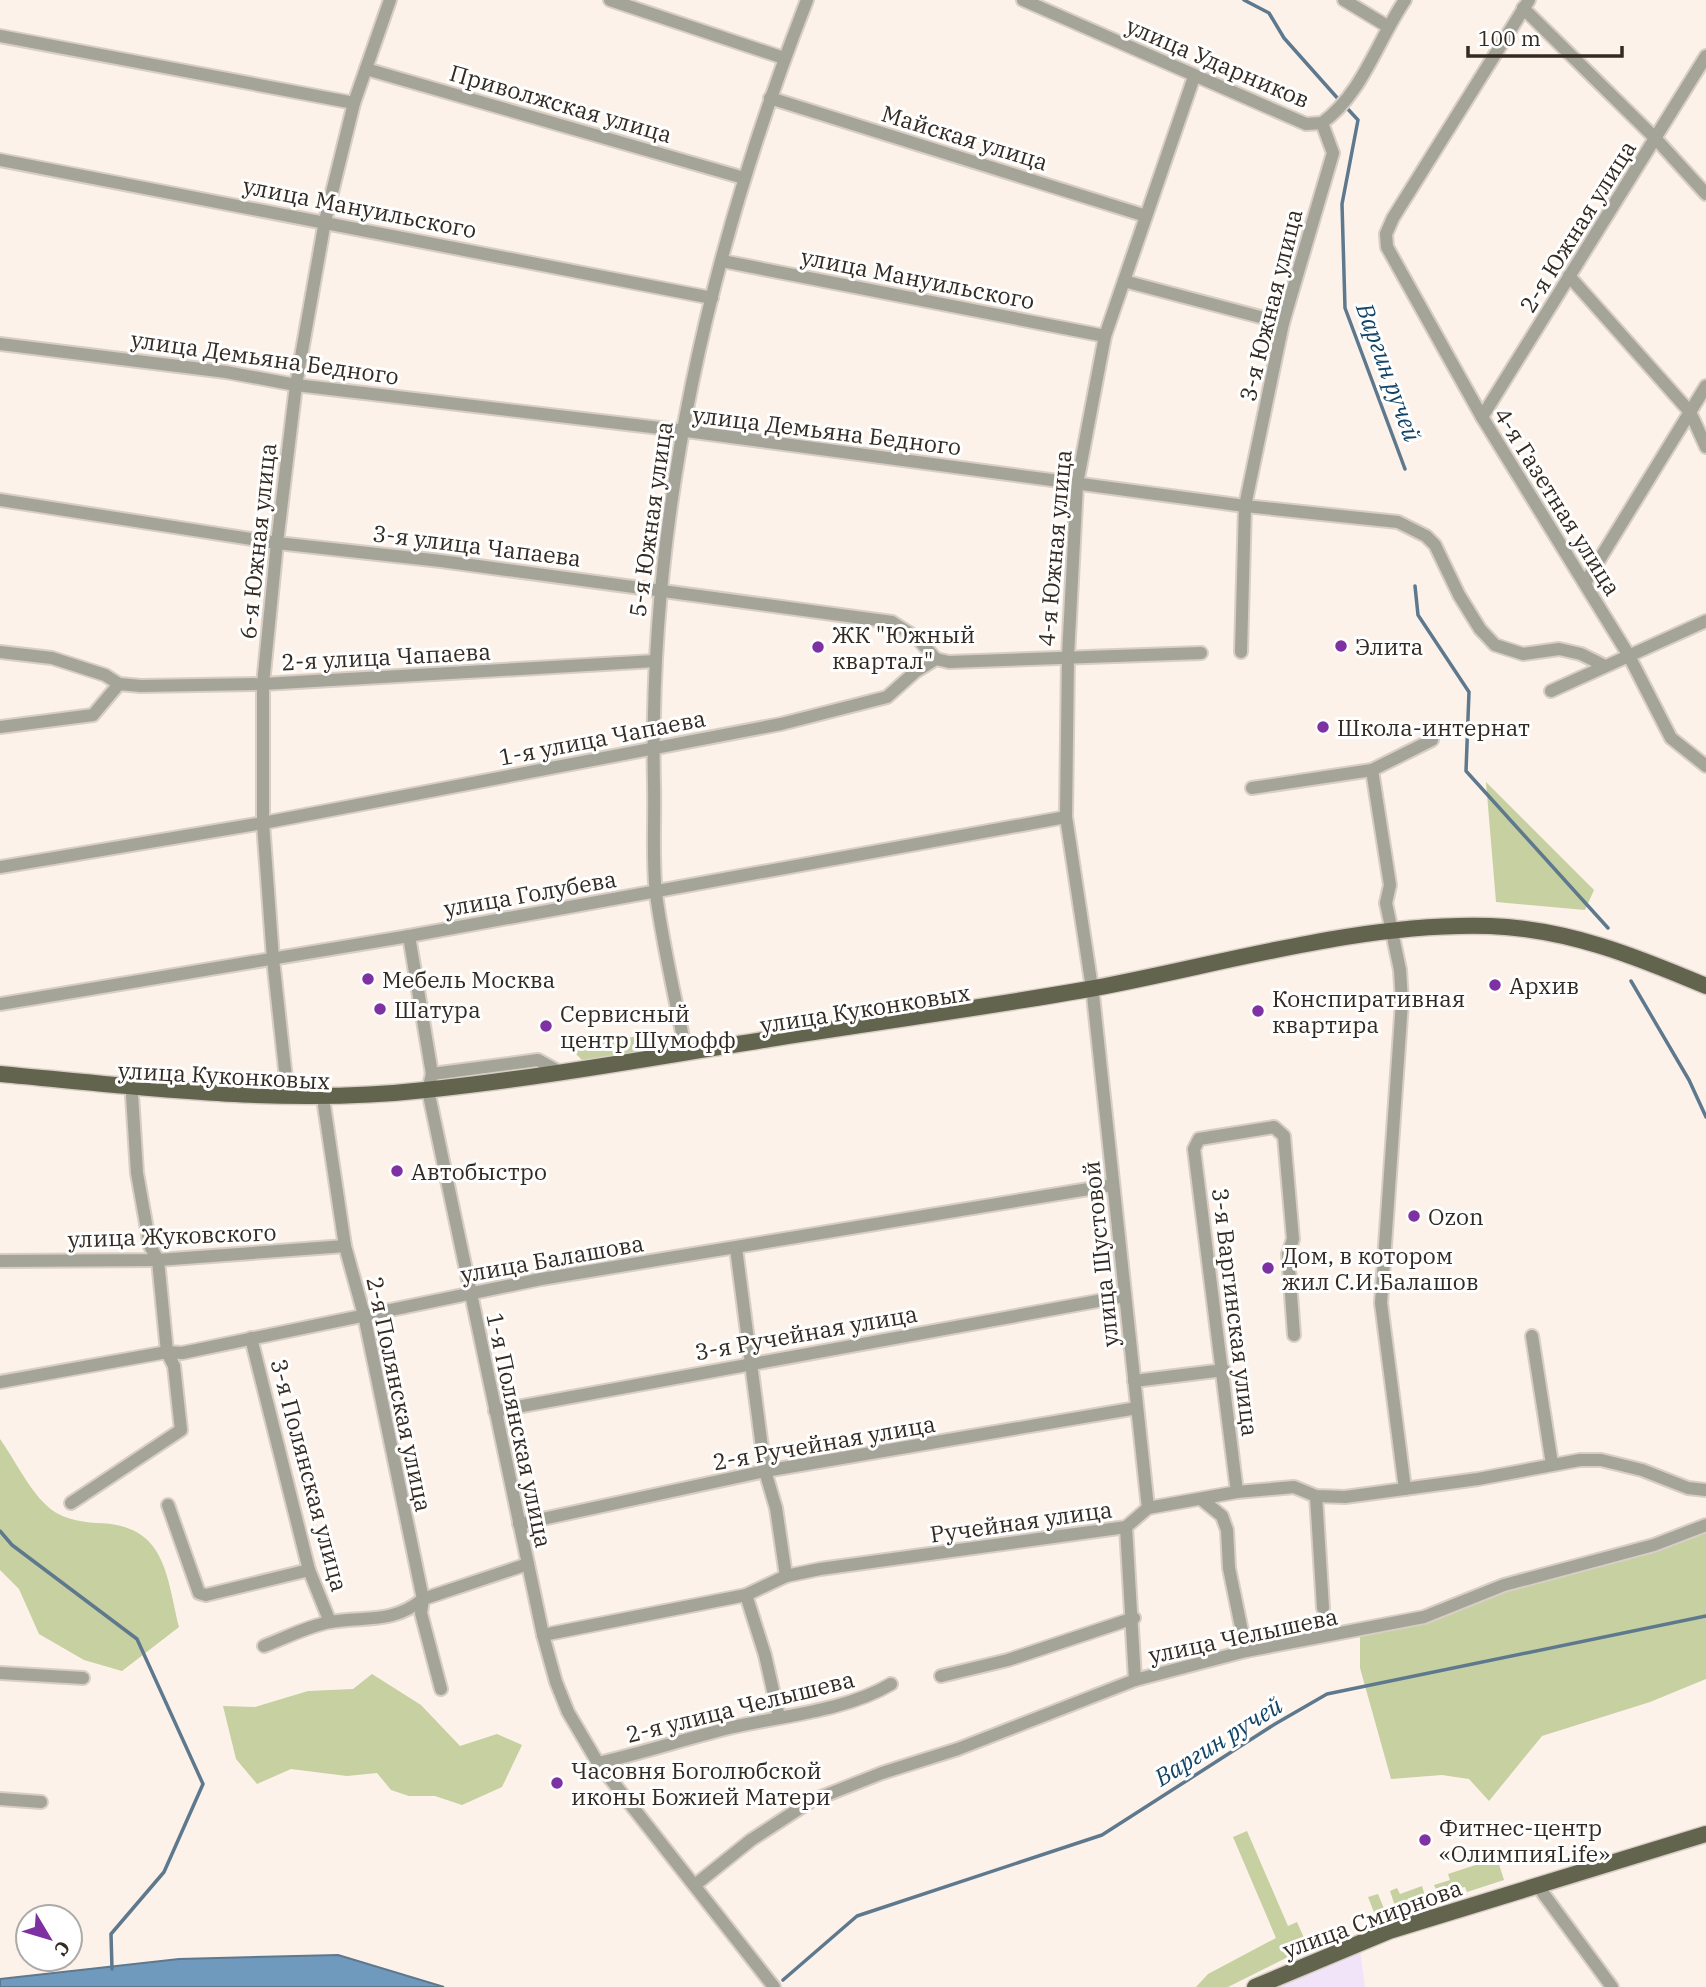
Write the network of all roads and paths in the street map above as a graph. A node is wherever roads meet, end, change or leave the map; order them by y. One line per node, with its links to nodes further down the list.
1 (390, 0): 12 (street, 6-я Южная улица)
2 (610, 0): 11 (street)
3 (807, 0): 11 (street, 5-я Южная улица)
4 (1023, 0): 13 (street, улица Ударников)
5 (1344, 0): 8 (street)
6 (1405, 0): 8 (street)
7 (1526, 4): 17 (street); 33 (street, 4-я Газетная улица)
8 (1387, 26): 16 (street)
9 (0, 36): 15 (street)
10 (1706, 56): 17 (street, 2-я Южная улица)
11 (785, 58): 14 (street, 5-я Южная улица)
12 (366, 69): 15 (street, 6-я Южная улица); 19 (street, Приволжская улица)
13 (1194, 77): 16 (street, улица Ударников); 21 (street, 4-я Южная улица)
14 (770, 98): 19 (street, 5-я Южная улица); 21 (street, Майская улица)
15 (354, 103): 22 (street, 6-я Южная улица)
16 (1322, 123): 27 (street, 3-я Южная улица)
17 (1656, 139): 20 (street); 24 (street, 2-я Южная улица)
18 (0, 160): 22 (street, улица Мануильского)
19 (744, 178): 23 (street, 5-я Южная улица)
20 (1706, 194)
21 (1146, 216): 25 (street, 4-я Южная улица)
22 (325, 221): 26 (street, улица Мануильского); 30 (street, 6-я Южная улица)
23 (722, 261): 26 (street, 5-я Южная улица); 28 (street, улица Мануильского)
24 (1569, 276): 32 (street); 33 (street, 2-я Южная улица)
25 (1124, 281): 27 (street); 28 (street, 4-я Южная улица)
26 (712, 298): 34 (street, 5-я Южная улица)
27 (1283, 323): 38 (street, 3-я Южная улица)
28 (1105, 336): 36 (street, 4-я Южная улица)
29 (0, 344): 30 (street, улица Демьяна Бедного)
30 (296, 385): 34 (street, улица Демьяна Бедного); 39 (street, 6-я Южная улица)
31 (1706, 386): 32 (street)
32 (1690, 412): 35 (street); 40 (street)
33 (1482, 417): 40 (street, 4-я Газетная улица)
34 (683, 432): 36 (street, улица Демьяна Бедного); 41 (street, 5-я Южная улица)
35 (1706, 447)
36 (1077, 484): 38 (street, улица Демьяна Бедного); 47 (street, 4-я Южная улица)
37 (0, 500): 39 (street, 3-я улица Чапаева)
38 (1245, 506): 44 (street, 3-я Южная улица); 50 (street, улица Демьяна Бедного)
39 (276, 542): 41 (street, 3-я улица Чапаева); 52 (street, 6-я Южная улица)
40 (1585, 583): 46 (street, 4-я Газетная улица)
41 (660, 590): 48 (street, 3-я улица Чапаева); 49 (street, 5-я Южная улица)
42 (1706, 621): 46 (street)
43 (0, 652): 51 (street, 2-я улица Чапаева)
44 (1241, 652)
45 (1201, 653): 47 (street)
46 (1628, 654): 50 (street); 57 (street, 4-я Газетная улица)
47 (1068, 656): 48 (street); 60 (street, 4-я Южная улица)
48 (936, 659): 56 (street, 1-я улица Чапаева)
49 (655, 662): 52 (street, 2-я улица Чапаева); 56 (street, 5-я Южная улица)
50 (1603, 665): 53 (street)
51 (119, 684): 52 (street, 2-я улица Чапаева); 54 (street)
52 (263, 684): 61 (street, 6-я Южная улица)
53 (1551, 691)
54 (0, 727)
55 (1432, 740): 58 (street)
56 (653, 748): 61 (street, 1-я улица Чапаева); 63 (street, 5-я Южная улица)
57 (1706, 766)
58 (1372, 770): 59 (street); 64 (street)
59 (1252, 788)
60 (1066, 817): 63 (street, улица Голубева); 68 (street, 4-я Южная улица)
61 (263, 822): 62 (street, 1-я улица Чапаева); 66 (street, 6-я Южная улица)
62 (0, 867)
63 (656, 892): 65 (street, улица Голубева); 70 (street, 5-я Южная улица)
64 (1391, 931): 67 (main road, улица Куконковых); 68 (main road, улица Куконковых); 97 (street)
65 (409, 936): 66 (street, улица Голубева); 73 (street, 1-я Полянская улица)
66 (273, 960): 69 (street, улица Голубева); 75 (street, 6-я Южная улица)
67 (1706, 986)
68 (1092, 992): 70 (main road, улица Куконковых); 77 (street, улица Шустовой)
69 (0, 1004)
70 (687, 1056): 73 (main road, улица Куконковых); 73 (main road, улица Куконковых)
71 (0, 1074): 75 (main road, улица Куконковых)
72 (0, 1083): 74 (main road, улица Куконковых)
73 (430, 1087): 75 (main road, улица Куконковых); 76 (main road, улица Куконковых); 82 (street, 1-я Полянская улица)
74 (132, 1095): 76 (main road, улица Куконковых); 80 (street)
75 (288, 1097)
76 (324, 1105): 78 (street, 2-я Полянская улица)
77 (1113, 1185): 79 (street, улица Балашова); 83 (street, улица Шустовой)
78 (345, 1246): 80 (street, улица Жуковского); 84 (street, 2-я Полянская улица)
79 (736, 1248): 82 (street, улица Балашова); 89 (street)
80 (158, 1260): 81 (street, улица Жуковского); 88 (street)
81 (0, 1261)
82 (469, 1293): 84 (street, улица Балашова); 94 (street, 1-я Полянская улица)
83 (1125, 1296): 89 (street, 3-я Ручейная улица); 91 (street, улица Шустовой)
84 (364, 1315): 87 (street, улица Балашова); 112 (street, 2-я Полянская улица)
85 (1294, 1335): 90 (street, 3-я Варгинская улица)
86 (1532, 1336): 95 (street)
87 (251, 1338): 88 (street, улица Балашова); 109 (street, 3-я Полянская улица)
88 (167, 1352): 92 (street, улица Балашова); 102 (street)
89 (749, 1363): 94 (street, 3-я Ручейная улица); 96 (street)
90 (1224, 1370): 91 (street); 99 (street, 3-я Варгинская улица)
91 (1134, 1381): 93 (street, улица Шустовой)
92 (0, 1382)
93 (1137, 1408): 96 (street, 2-я Ручейная улица); 104 (street, улица Шустовой)
94 (495, 1411): 105 (street, 1-я Полянская улица)
95 (1552, 1464): 97 (street); 98 (street)
96 (765, 1471): 105 (street, 2-я Ручейная улица); 110 (street)
97 (1405, 1489): 100 (street)
98 (1706, 1490)
99 (1237, 1492): 100 (street); 101 (street)
100 (1316, 1496): 113 (street)
101 (1201, 1499): 104 (street); 118 (street)
102 (71, 1503)
103 (169, 1504): 109 (street)
104 (1147, 1508): 107 (street, Ручейная улица)
105 (519, 1524): 108 (street, 1-я Полянская улица)
106 (1706, 1525): 118 (street, улица Челышева)
107 (1126, 1527): 110 (street, Ручейная улица); 114 (street)
108 (528, 1564): 112 (street); 116 (street, 1-я Полянская улица)
109 (309, 1570): 115 (street, 3-я Полянская улица)
110 (786, 1576): 111 (street, Ручейная улица)
111 (746, 1595): 116 (street, Ручейная улица); 125 (street)
112 (422, 1599): 115 (street); 124 (street, 2-я Полянская улица)
113 (1323, 1608)
114 (1134, 1618): 120 (street); 122 (street)
115 (330, 1622): 117 (street)
116 (543, 1635): 126 (street, 1-я Полянская улица)
117 (264, 1646)
118 (1246, 1651): 122 (street, улица Челышева)
119 (0, 1673): 121 (street)
120 (941, 1676)
121 (83, 1678)
122 (1135, 1680): 130 (street, улица Челышева)
123 (891, 1684): 125 (street, 2-я улица Челышева)
124 (442, 1689)
125 (779, 1717): 126 (street, 2-я улица Челышева)
126 (598, 1763): 130 (street, 1-я Полянская улица)
127 (0, 1799): 128 (street)
128 (41, 1802)
129 (1706, 1834): 131 (main road, улица Смирнова)
130 (695, 1885): 132 (street, 1-я Полянская улица)
131 (1537, 1885): 133 (main road, улица Смирнова); 134 (street)
132 (774, 1987)
133 (1255, 1987)
134 (1612, 1987)

